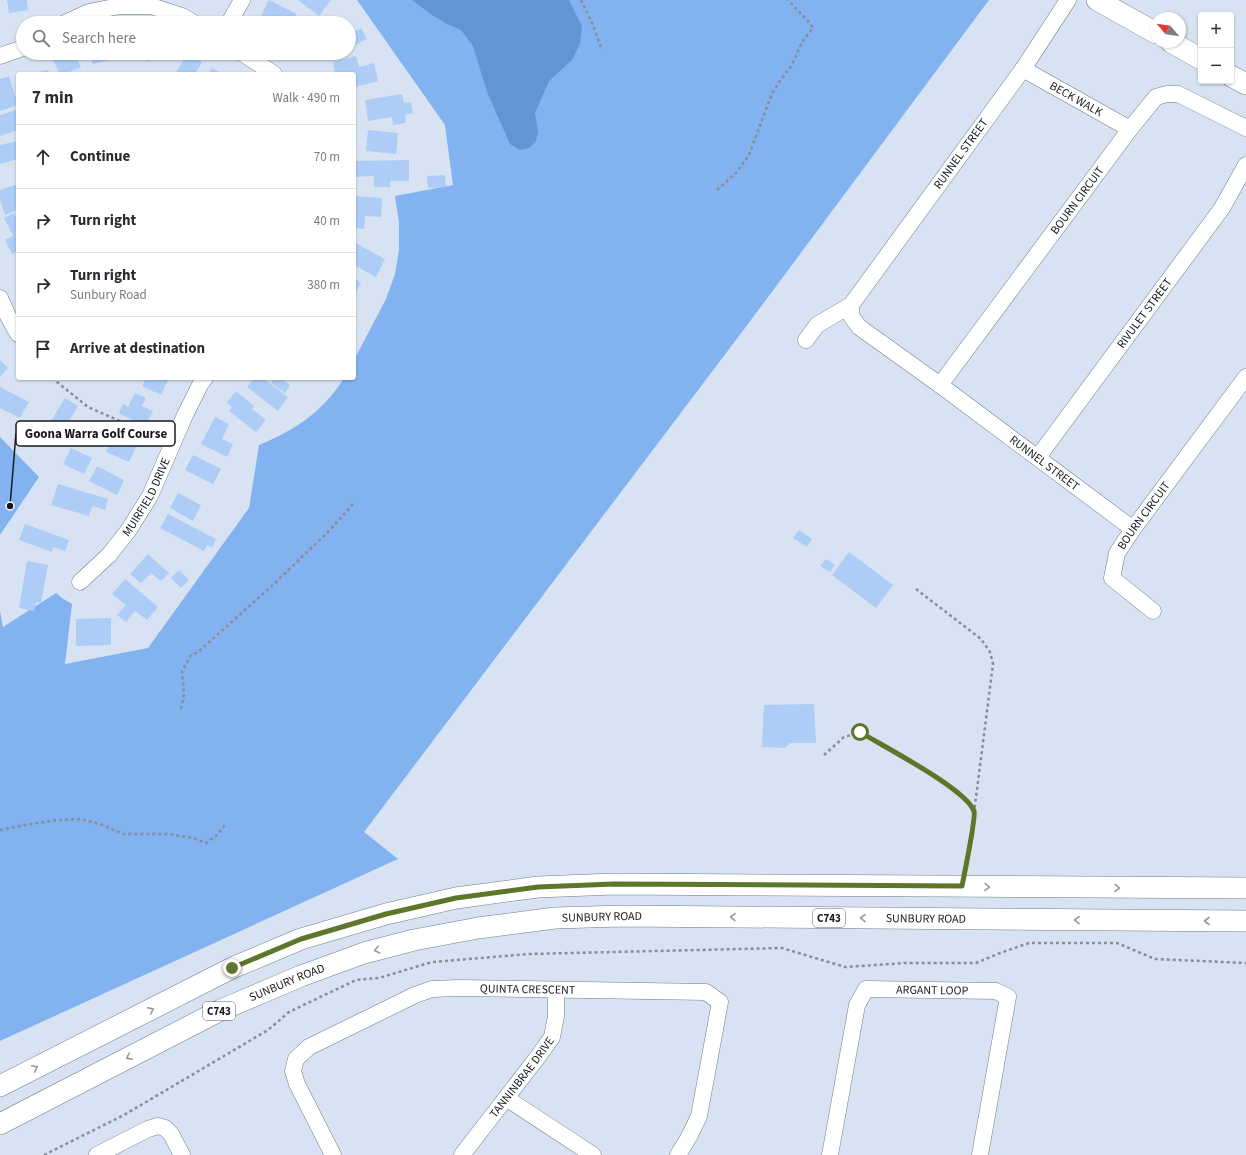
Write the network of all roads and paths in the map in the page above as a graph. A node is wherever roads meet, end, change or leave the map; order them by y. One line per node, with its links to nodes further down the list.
1 (242, 0): 8 (street)
2 (581, 0): 12 (path)
3 (788, 0): 23 (path)
4 (1068, 0): 16 (street, RUNNEL STREET)
5 (1097, 0): 9 (main road)
6 (80, 16): 7 (street)
7 (182, 16)
8 (233, 16)
9 (1150, 30)
10 (1182, 48): 14 (main road)
11 (16, 50): 13 (street)
12 (602, 50)
13 (0, 56)
14 (1198, 57)
15 (253, 60): 17 (street)
16 (1023, 68): 21 (street, BECK WALK); 25 (street, RUNNEL STREET)
17 (271, 72)
18 (1234, 78): 19 (main road)
19 (1246, 84)
20 (1246, 128): 21 (street, BOURN CIRCUIT)
21 (1130, 129): 31 (street, BOURN CIRCUIT)
22 (1246, 165): 33 (street, RIVULET STREET)
23 (718, 190)
24 (0, 298): 26 (street)
25 (851, 305): 27 (street, RUNNEL STREET); 31 (street, RUNNEL STREET)
26 (16, 330)
27 (806, 340)
28 (1246, 378): 35 (street, BOURN CIRCUIT)
29 (54, 380): 32 (path)
30 (204, 380): 32 (street, MUIRFIELD DRIVE)
31 (940, 385): 33 (street, RUNNEL STREET)
32 (172, 444): 36 (street, MUIRFIELD DRIVE)
33 (1038, 457): 35 (street, RUNNEL STREET)
34 (353, 504): 39 (path)
35 (1133, 529): 38 (street, BOURN CIRCUIT)
36 (80, 582)
37 (916, 589): 41 (path)
38 (1153, 611)
39 (181, 709)
40 (824, 755): 41 (path)
41 (974, 813): 44 (path)
42 (225, 824): 43 (path)
43 (0, 830)
44 (962, 886): 45 (main road, C743, one-way to 45); 48 (main road, C743, one-way to 44)
45 (1246, 888)
46 (1246, 921): 50 (main road, SUNBURY ROAD / C743, one-way to 50)
47 (556, 990): 49 (street, TANNINBRAE DRIVE); 53 (street, QUINTA CRESCENT); 56 (street, QUINTA CRESCENT)
48 (0, 1086)
49 (506, 1098): 54 (street, TANNINBRAE DRIVE); 55 (street)
50 (0, 1124)
51 (97, 1155): 52 (street)
52 (182, 1155)
53 (333, 1155)
54 (462, 1155)
55 (593, 1155)
56 (678, 1155)
57 (830, 1155): 58 (street, ARGANT LOOP)
58 (980, 1155)

